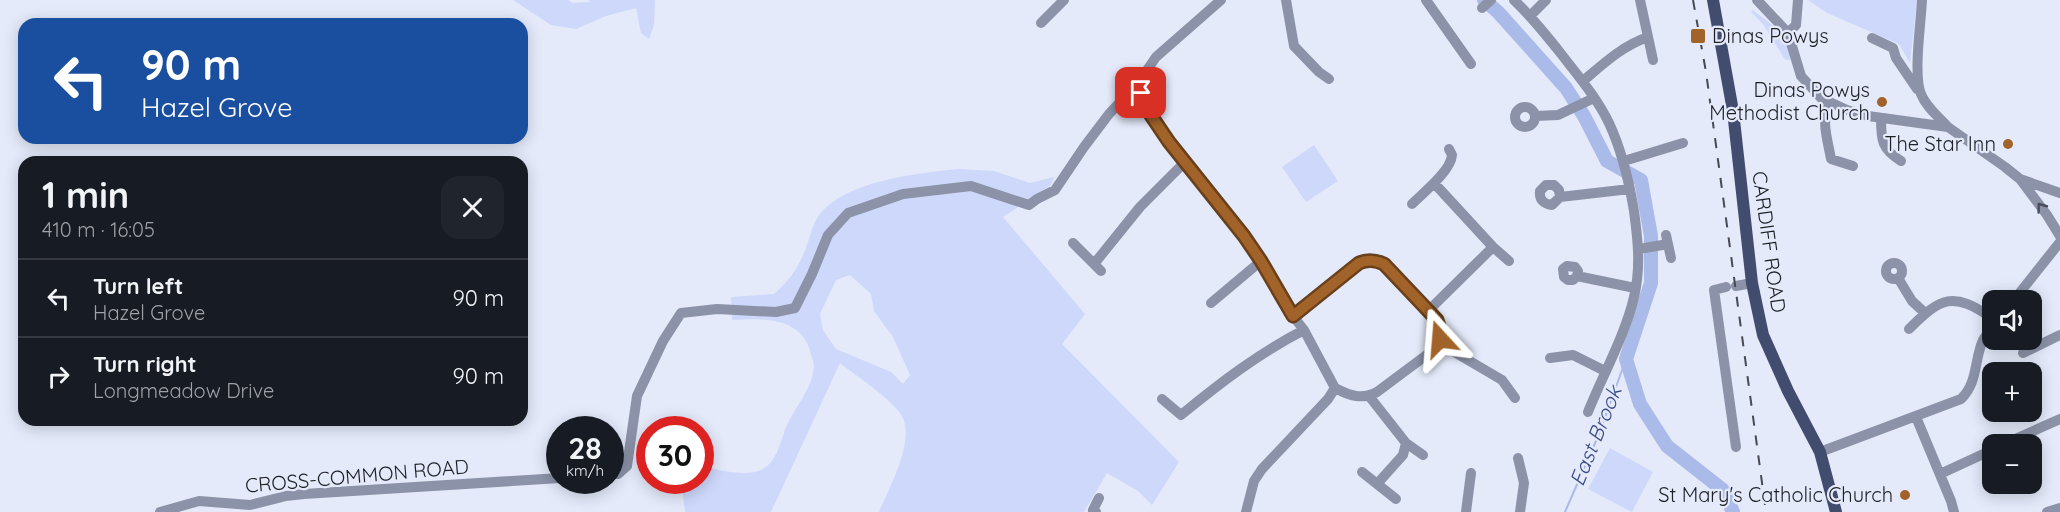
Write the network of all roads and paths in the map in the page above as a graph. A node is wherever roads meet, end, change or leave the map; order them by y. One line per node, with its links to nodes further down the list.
1 (1064, 0): 15 (street)
2 (1221, 0): 23 (street)
3 (1286, 0): 21 (street)
4 (1426, 0): 20 (street)
5 (1491, 0): 13 (street)
6 (1514, 0): 14 (street)
7 (1546, 0): 14 (street)
8 (1640, 0): 17 (street)
9 (1713, 0): 52 (main road, CARDIFF ROAD)
10 (1757, 0): 16 (street)
11 (1798, 0): 16 (street)
12 (1922, 0): 24 (street)
13 (1482, 8)
14 (1530, 16): 22 (street)
15 (1041, 23)
16 (1788, 33): 26 (street)
17 (1648, 37): 19 (street); 22 (street)
18 (1872, 38): 24 (street)
19 (1653, 60)
20 (1470, 64)
21 (1329, 79)
22 (1583, 81): 25 (street)
23 (1141, 93): 34 (street); 82 (street)
24 (1921, 94): 29 (street)
25 (1594, 98): 27 (street); 32 (street)
26 (1830, 103): 28 (street); 35 (street)
27 (1536, 116)
28 (1881, 118): 29 (street); 33 (street)
29 (1948, 127): 36 (street)
30 (1683, 143): 32 (street)
31 (1449, 149): 37 (street)
32 (1624, 161): 38 (street)
33 (1901, 161)
34 (1185, 162): 44 (street); 48 (street)
35 (1853, 166)
36 (2020, 179): 39 (street); 42 (street, one-way to 36)
37 (1434, 183): 41 (street); 46 (street)
38 (1629, 184): 40 (street); 45 (street)
39 (2060, 193)
40 (1560, 197)
41 (1412, 204)
42 (2060, 236)
43 (2060, 242): 54 (street)
44 (1072, 243)
45 (1655, 244): 47 (street); 53 (street)
46 (1493, 247): 49 (street); 56 (street)
47 (1671, 258)
48 (1261, 261): 55 (street); 59 (street)
49 (1509, 261)
50 (1577, 276): 53 (street)
51 (1898, 278): 58 (street)
52 (1752, 283): 77 (street); 78 (main road, CARDIFF ROAD)
53 (1635, 288): 67 (street)
54 (2022, 290)
55 (1211, 303)
56 (1429, 310): 59 (street); 63 (street)
57 (1982, 312): 58 (street)
58 (1924, 313): 60 (street)
59 (1293, 316): 61 (street)
60 (1909, 329)
61 (1304, 330): 68 (street); 71 (street)
62 (2060, 335): 65 (street)
63 (1439, 343): 69 (street); 70 (street)
64 (1982, 344): 73 (street)
65 (2023, 353)
66 (1550, 358): 67 (street)
67 (1605, 371): 72 (street)
68 (1335, 388): 69 (street); 93 (street)
69 (1369, 396): 76 (street)
70 (1515, 398)
71 (1162, 399)
72 (1588, 412)
73 (1916, 417): 78 (street); 85 (street)
74 (2060, 419): 75 (street)
75 (2026, 434)
76 (1406, 443): 79 (street); 87 (street)
77 (1736, 447)
78 (1820, 452): 96 (main road, CARDIFF ROAD)
79 (1423, 455)
80 (1982, 455): 85 (street)
81 (1518, 458): 95 (street)
82 (624, 469)
83 (1362, 472): 87 (street)
84 (1472, 473): 94 (street)
85 (1940, 474): 97 (street)
86 (546, 479): 91 (street, CROSS-COMMON ROAD)
87 (1377, 484): 89 (street)
88 (1099, 498): 92 (street)
89 (1396, 499)
90 (2060, 508): 98 (street)
91 (160, 512)
92 (1096, 512)
93 (1246, 512)
94 (1466, 512)
95 (1520, 512)
96 (1836, 512)
97 (1954, 512)
98 (2047, 512)

